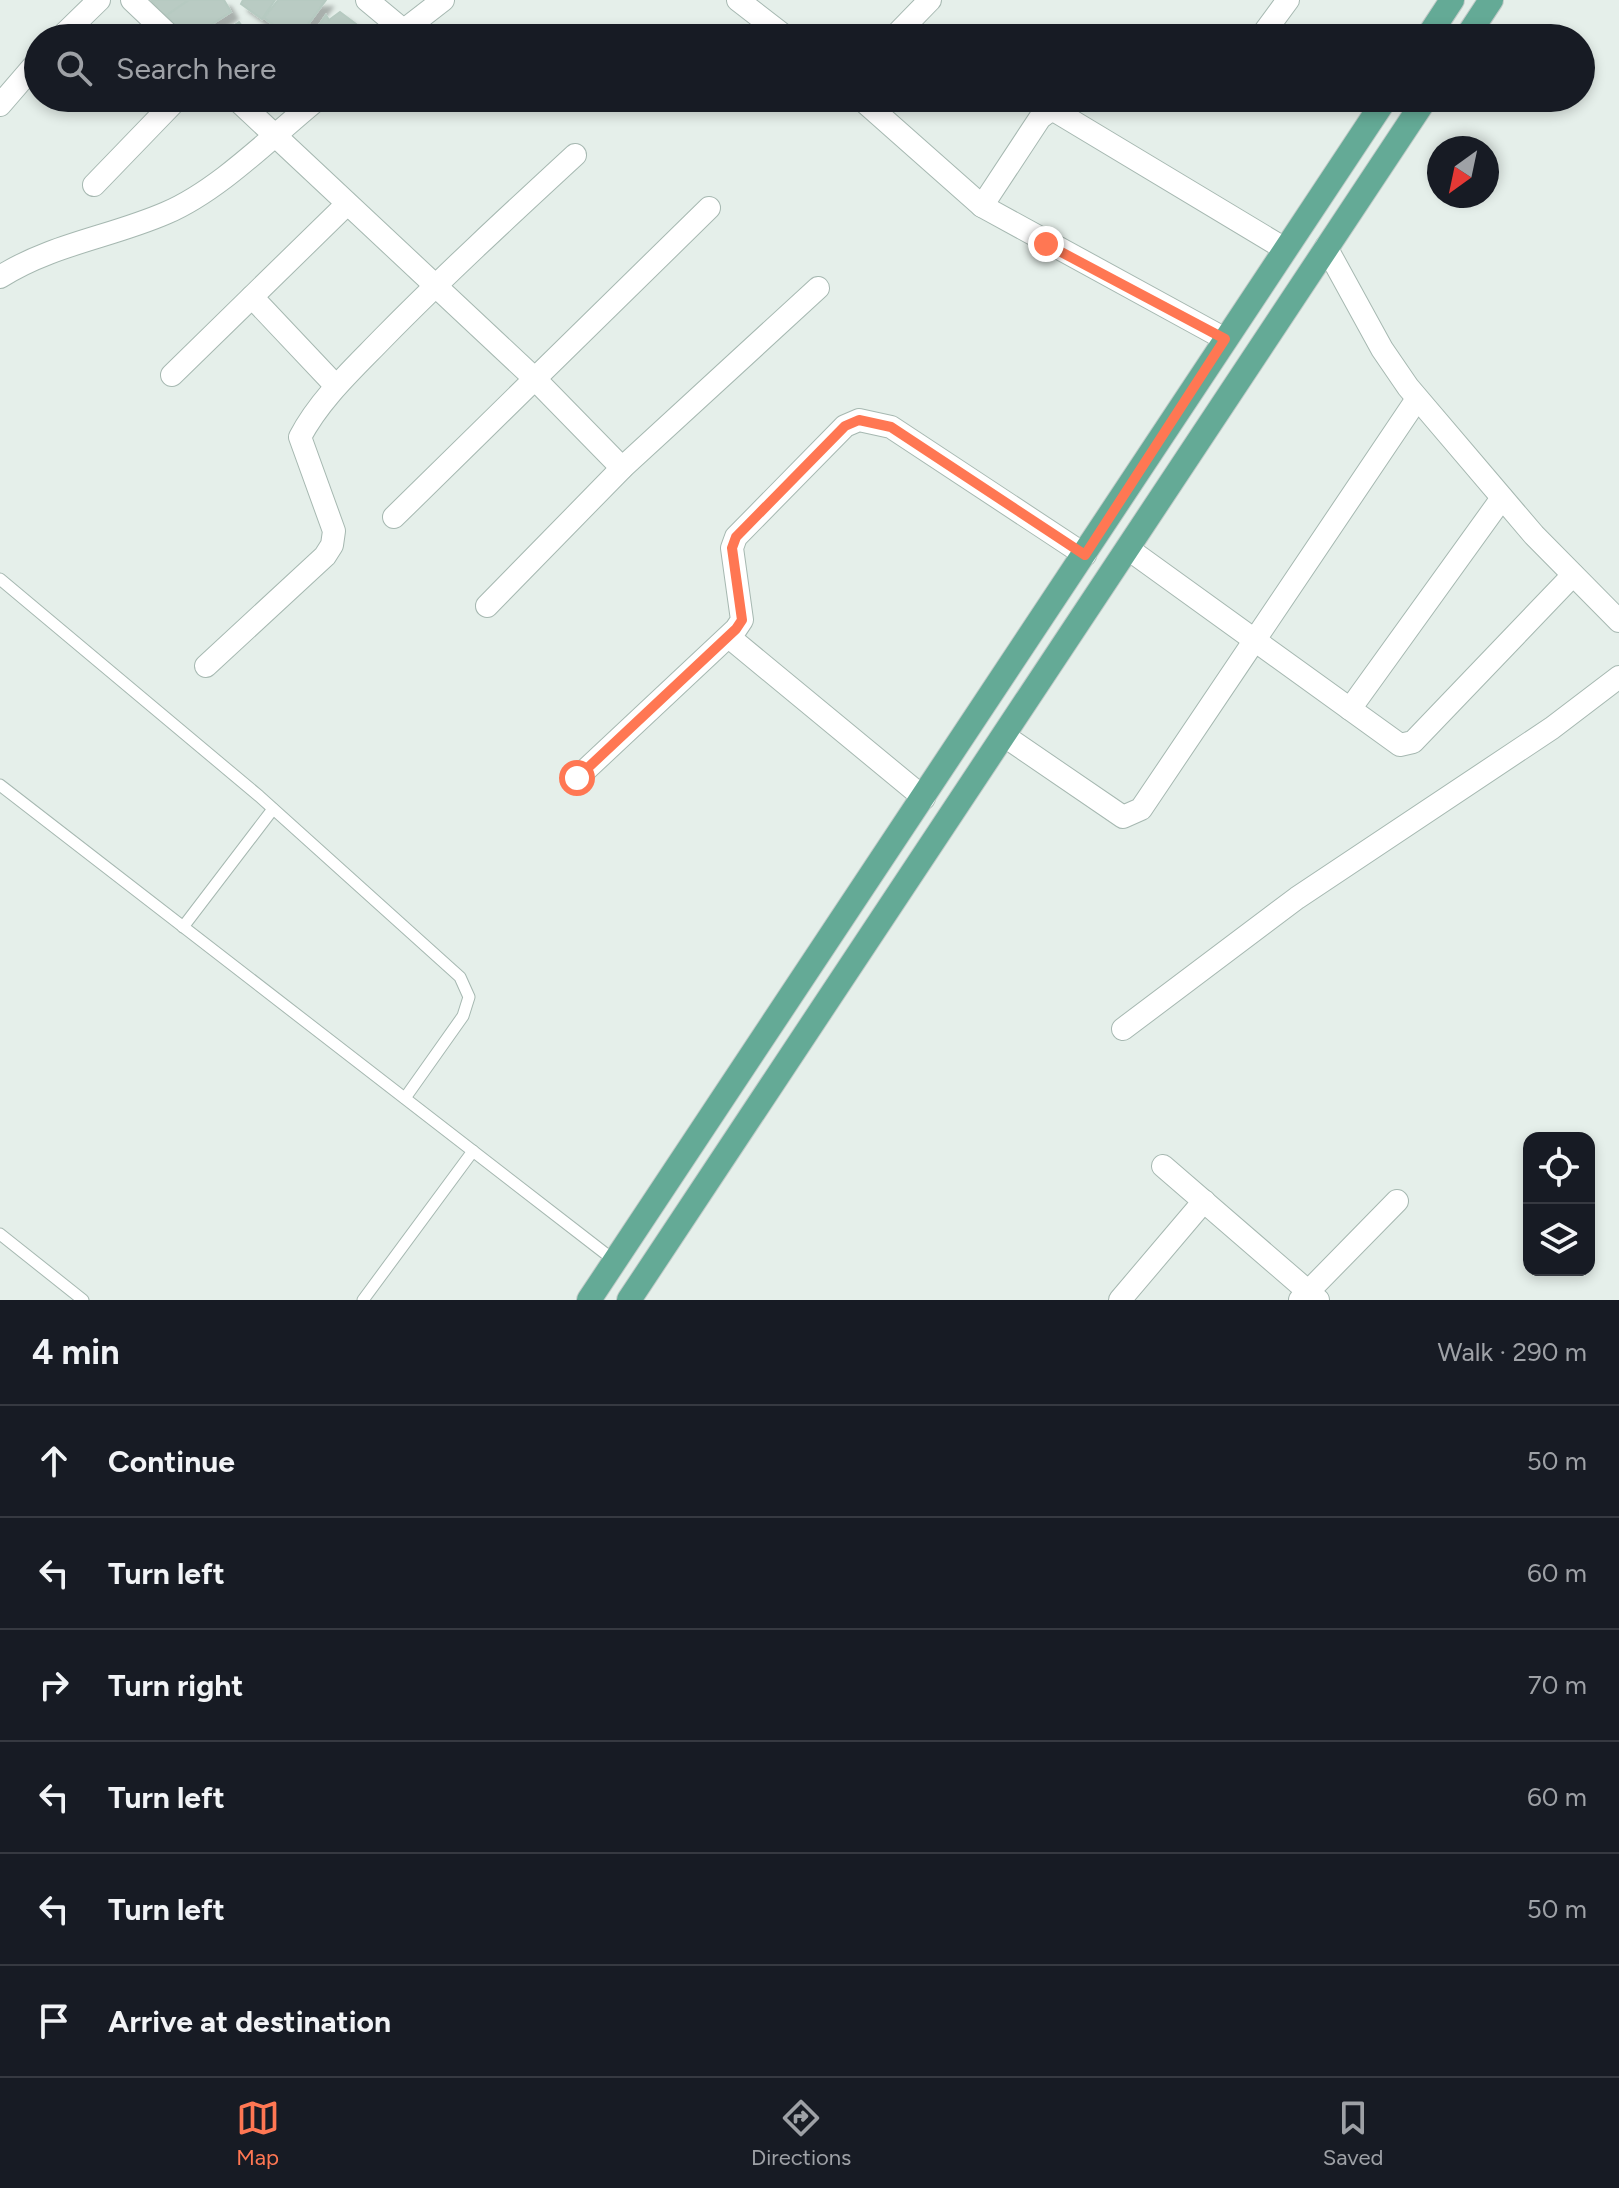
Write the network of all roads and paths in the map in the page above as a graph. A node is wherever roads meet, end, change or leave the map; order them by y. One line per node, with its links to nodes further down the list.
1 (99, 0): 10 (street)
2 (132, 0): 11 (street)
3 (367, 0): 12 (street)
4 (443, 0): 13 (street)
5 (738, 0): 14 (street)
6 (930, 0): 15 (street)
7 (1288, 0): 16 (street)
8 (1452, 0): 17 (main road)
9 (1491, 0): 18 (main road)
10 (74, 24)
11 (157, 24)
12 (389, 24)
13 (411, 24)
14 (769, 24)
15 (907, 24)
16 (1270, 24)
17 (1436, 24)
18 (1475, 24)
19 (24, 77): 20 (street)
20 (0, 105)
21 (164, 112): 31 (street)
22 (249, 112): 29 (street)
23 (302, 112): 29 (street)
24 (876, 112): 33 (street)
25 (1048, 112): 33 (street)
26 (1057, 112): 36 (street)
27 (1377, 112): 36 (main road)
28 (1417, 112): 35 (main road)
29 (273, 135): 32 (street); 37 (street)
30 (575, 155): 38 (street)
31 (94, 185)
32 (347, 204): 38 (street); 40 (street)
33 (982, 206): 41 (street)
34 (709, 208): 43 (street)
35 (1326, 247): 45 (street); 49 (main road)
36 (1285, 249): 41 (main road)
37 (0, 277)
38 (434, 285): 43 (street); 44 (street)
39 (818, 288): 46 (street)
40 (252, 297): 42 (street); 44 (street)
41 (1225, 339): 50 (main road)
42 (172, 375)
43 (533, 377): 46 (street); 48 (street)
44 (336, 386): 57 (street)
45 (1417, 399): 47 (street); 56 (street)
46 (622, 468): 53 (street)
47 (1502, 498): 51 (street); 59 (street)
48 (394, 517)
49 (1127, 548): 56 (street); 60 (main road)
50 (1085, 555): 55 (street); 63 (main road)
51 (1573, 575): 54 (street); 59 (street)
52 (0, 579): 64 (lane)
53 (487, 606)
54 (1619, 621)
55 (729, 637): 61 (street); 63 (street)
56 (1254, 640): 59 (street); 60 (street)
57 (206, 666)
58 (1619, 677): 66 (street)
59 (1350, 709)
60 (1003, 735): 78 (main road)
61 (577, 778)
62 (0, 785): 65 (lane)
63 (924, 798): 73 (main road)
64 (273, 809): 65 (lane); 67 (lane)
65 (183, 927): 67 (lane)
66 (1123, 1029)
67 (405, 1098): 68 (lane)
68 (473, 1151): 73 (lane); 76 (lane)
69 (1163, 1166): 70 (street)
70 (1204, 1201): 74 (street); 79 (street)
71 (1397, 1201): 74 (street)
72 (0, 1234): 75 (lane)
73 (616, 1261): 77 (main road)
74 (1309, 1297)
75 (83, 1300)
76 (363, 1300)
77 (589, 1300)
78 (629, 1300)
79 (1120, 1300)

